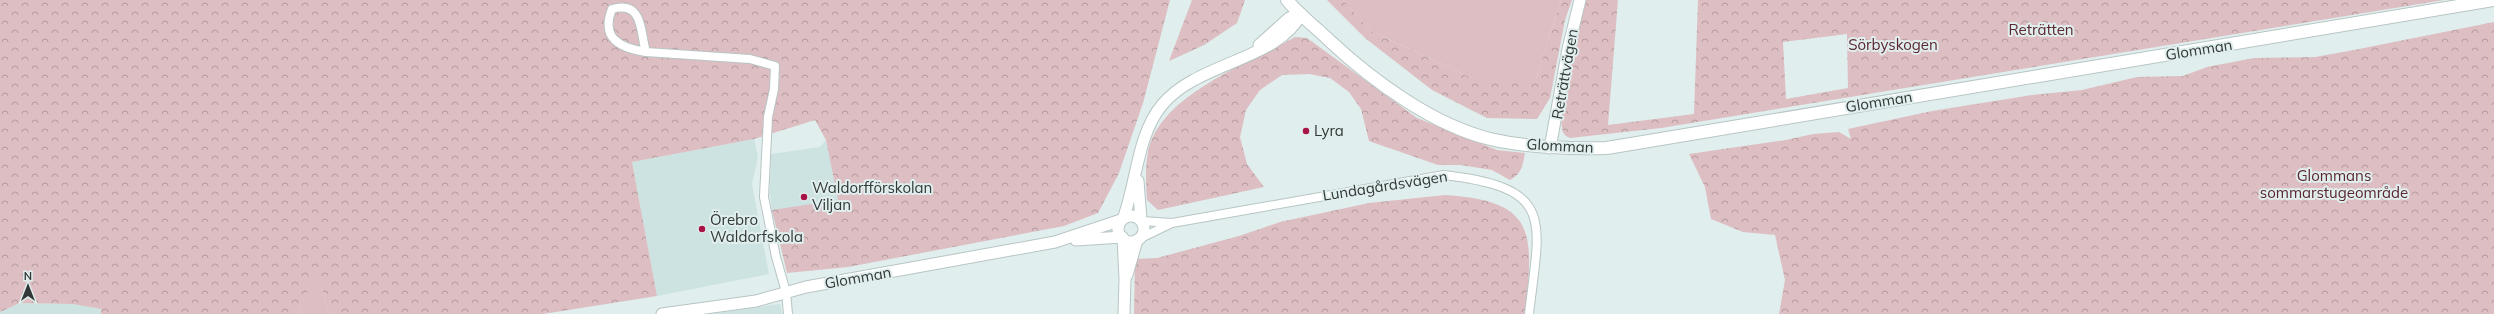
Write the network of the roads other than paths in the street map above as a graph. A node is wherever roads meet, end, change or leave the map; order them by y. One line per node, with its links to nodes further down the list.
1 (1287, 0): 5 (main road, Glomman)
2 (1296, 0): 5 (main road)
3 (1580, 0): 7 (street, Reträttvägen)
4 (2494, 0): 7 (main road, Glomman)
5 (1302, 14): 7 (main road, Glomman); 8 (street)
6 (646, 52): 6 (street); 16 (street)
7 (1550, 148)
8 (1137, 173): 9 (street); 10 (street)
9 (1122, 220): 10 (street); 12 (street); 14 (street, Glomman)
10 (1142, 220): 11 (street, Lundagårdsvägen); 13 (street)
11 (1172, 223): 13 (street, Lundagårdsvägen); 20 (street, Lundagårdsvägen)
12 (1122, 238): 13 (street); 14 (street, Glomman); 15 (street)
13 (1139, 239): 15 (street)
14 (1055, 242): 16 (street, Glomman)
15 (1125, 279): 19 (street)
16 (786, 292): 17 (street, Glomman); 18 (street)
17 (662, 314)
18 (788, 314)
19 (1124, 314)
20 (1529, 314)

